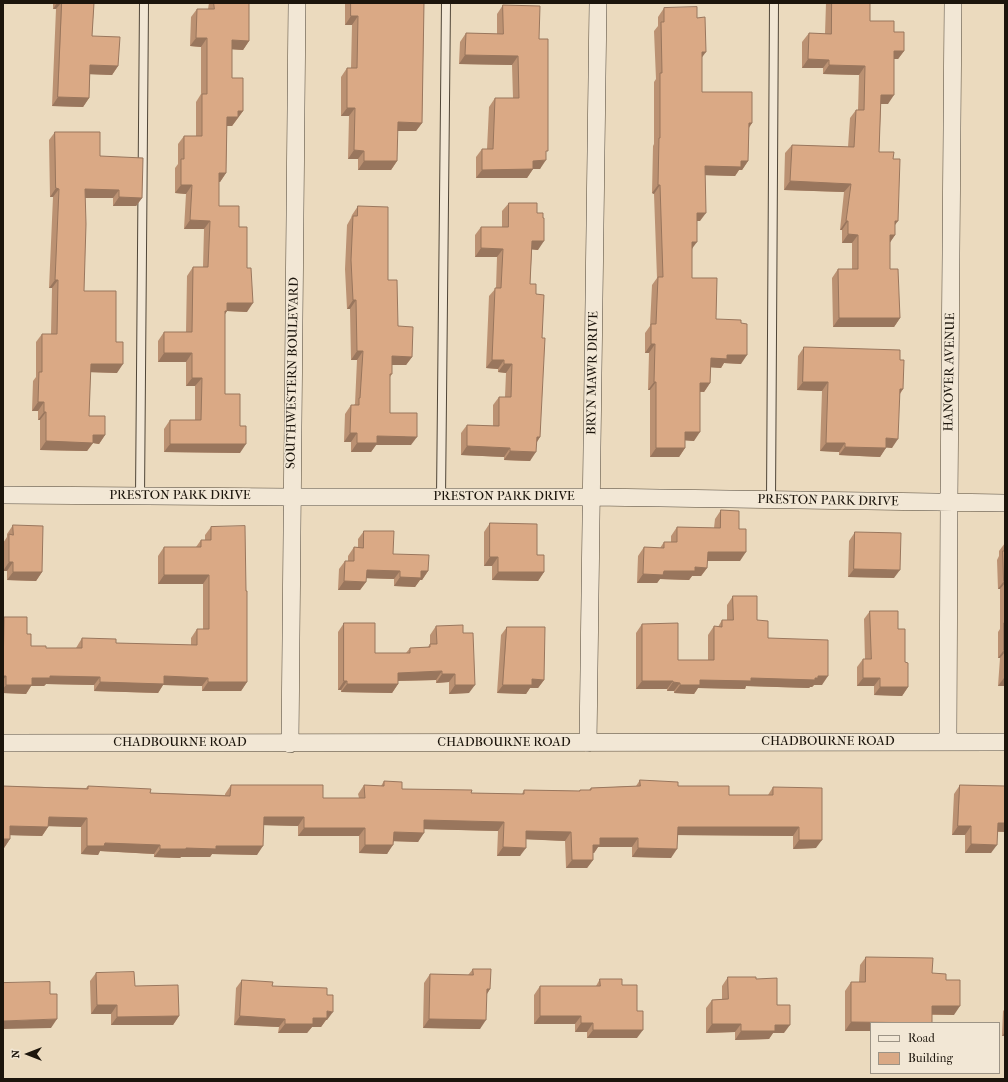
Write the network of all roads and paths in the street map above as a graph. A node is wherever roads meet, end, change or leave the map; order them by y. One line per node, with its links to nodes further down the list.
1 (144, 3): 8 (lane)
2 (297, 3): 9 (street, SOUTHWESTERN BOULEVARD)
3 (446, 3): 10 (lane)
4 (598, 3): 11 (street, BRYN MAWR DRIVE)
5 (774, 3): 12 (lane)
6 (953, 3): 13 (street, HANOVER AVENUE)
7 (3, 495): 8 (street, PRESTON PARK DRIVE)
8 (140, 496): 9 (street, PRESTON PARK DRIVE)
9 (291, 497): 10 (street, PRESTON PARK DRIVE); 19 (street, SOUTHWESTERN BOULEVARD)
10 (441, 497): 11 (street, PRESTON PARK DRIVE)
11 (592, 497): 12 (street, PRESTON PARK DRIVE); 18 (street, BRYN MAWR DRIVE)
12 (771, 500): 13 (street, PRESTON PARK DRIVE)
13 (949, 502): 14 (street, PRESTON PARK DRIVE); 15 (street, HANOVER AVENUE)
14 (1005, 503)
15 (948, 741): 16 (street, CHADBOURNE ROAD); 18 (street, CHADBOURNE ROAD)
16 (1005, 742)
17 (3, 743): 19 (street, CHADBOURNE ROAD)
18 (588, 743): 19 (street, CHADBOURNE ROAD)
19 (290, 744)

